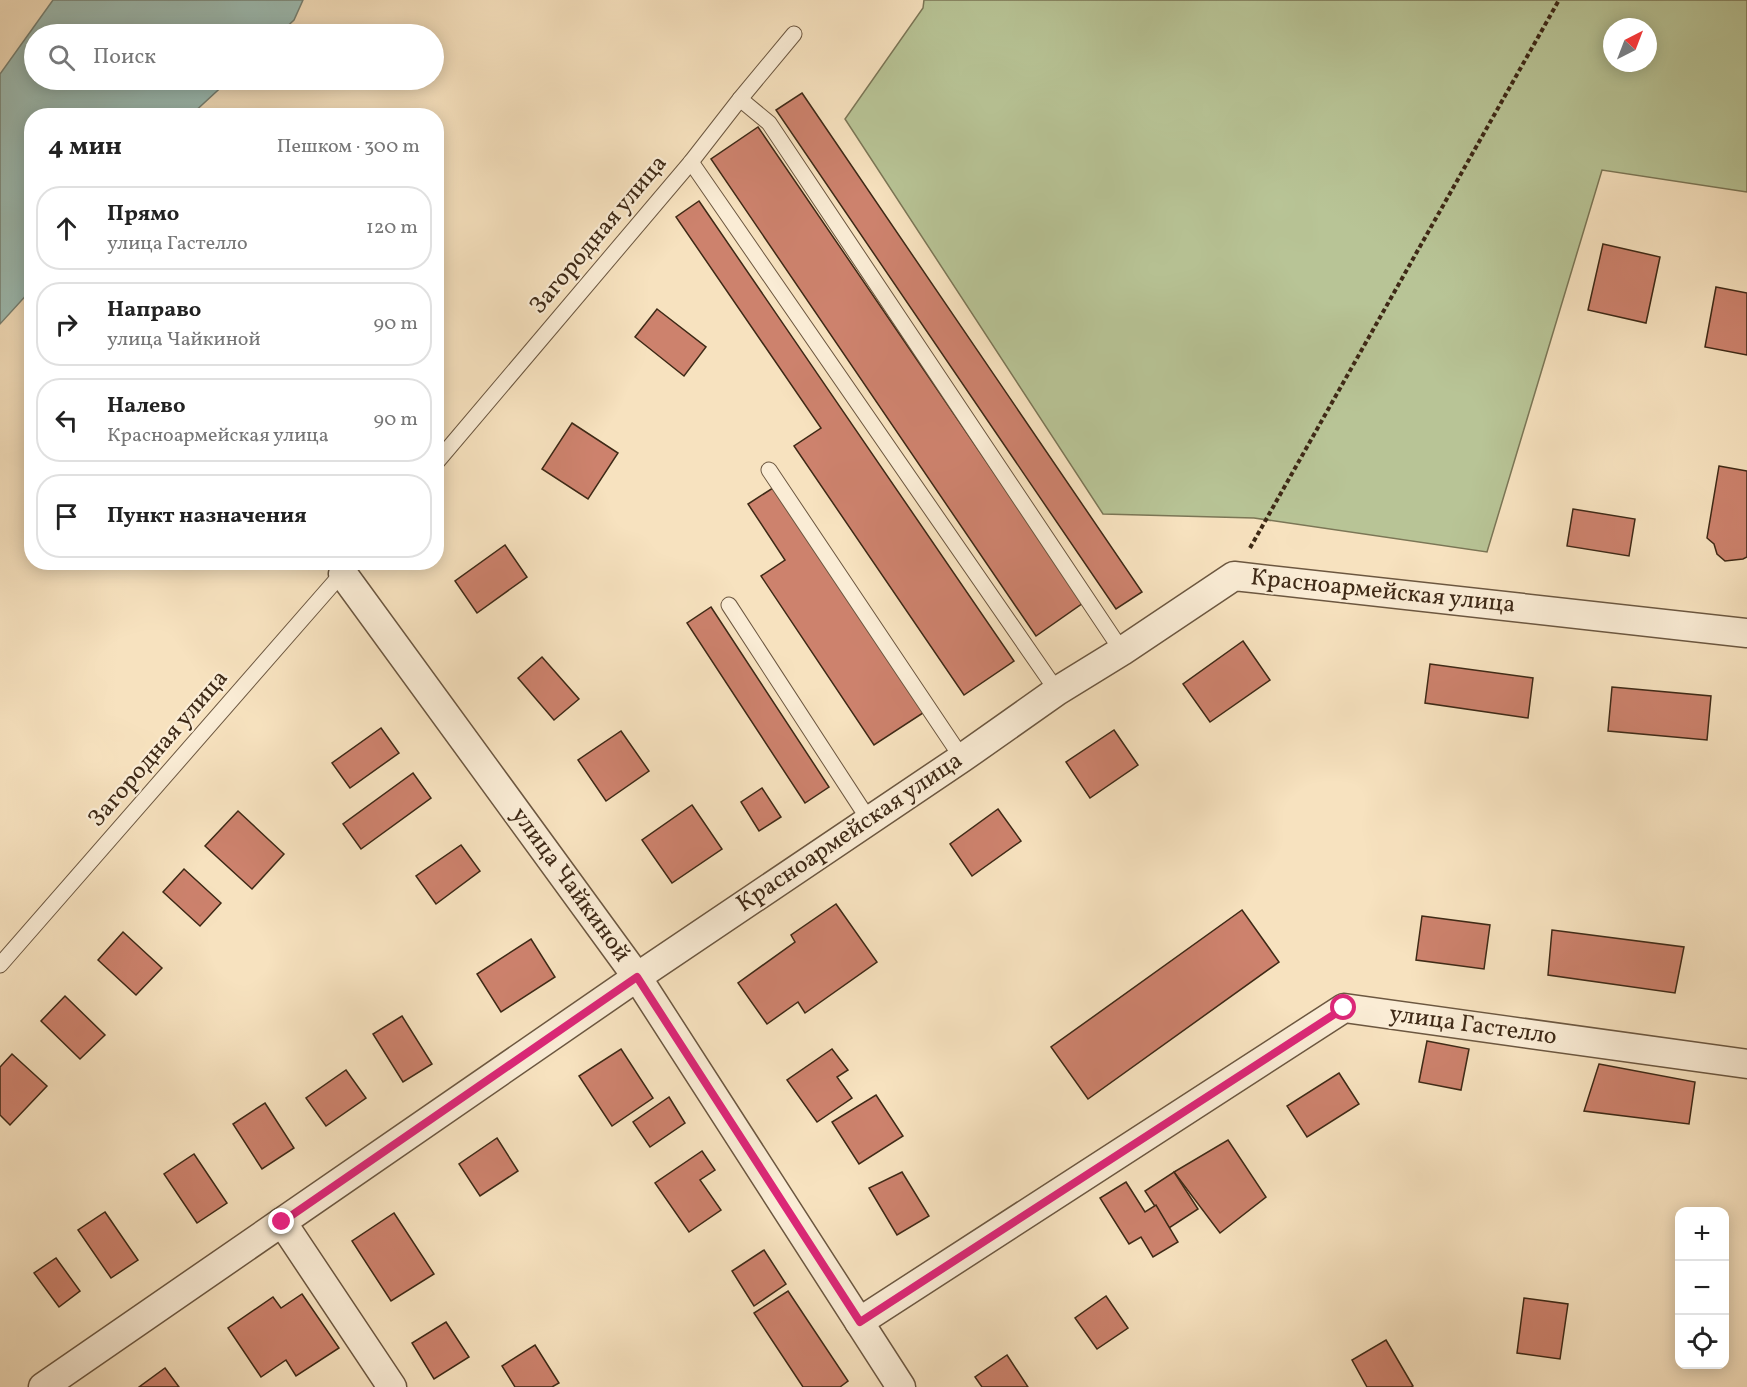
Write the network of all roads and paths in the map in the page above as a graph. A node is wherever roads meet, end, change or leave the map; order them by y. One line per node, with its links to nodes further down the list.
1 (1559, 0): 9 (path)
2 (794, 34): 3 (lane, Загородная улица)
3 (740, 99): 4 (lane, Загородная улица); 12 (lane)
4 (691, 162): 5 (lane, Загородная улица); 13 (lane)
5 (444, 454)
6 (769, 470): 14 (lane)
7 (345, 570): 16 (lane, Загородная улица)
8 (348, 570): 17 (street, улица Чайкиной)
9 (1234, 576): 11 (street, Красноармейская улица); 12 (street, Красноармейская улица)
10 (729, 605): 15 (lane)
11 (1747, 633)
12 (1122, 651): 13 (street, Красноармейская улица)
13 (1057, 691): 14 (street, Красноармейская улица)
14 (962, 758): 15 (street, Красноармейская улица)
15 (869, 820): 17 (street, Красноармейская улица)
16 (0, 965)
17 (637, 977): 19 (street, Красноармейская улица); 20 (street, улица Чайкиной)
18 (1747, 1064): 20 (street, улица Гастелло)
19 (282, 1222): 21 (street, Красноармейская улица); 22 (street)
20 (860, 1322): 23 (street, улица Чайкиной)
21 (43, 1387)
22 (392, 1387)
23 (901, 1387)

